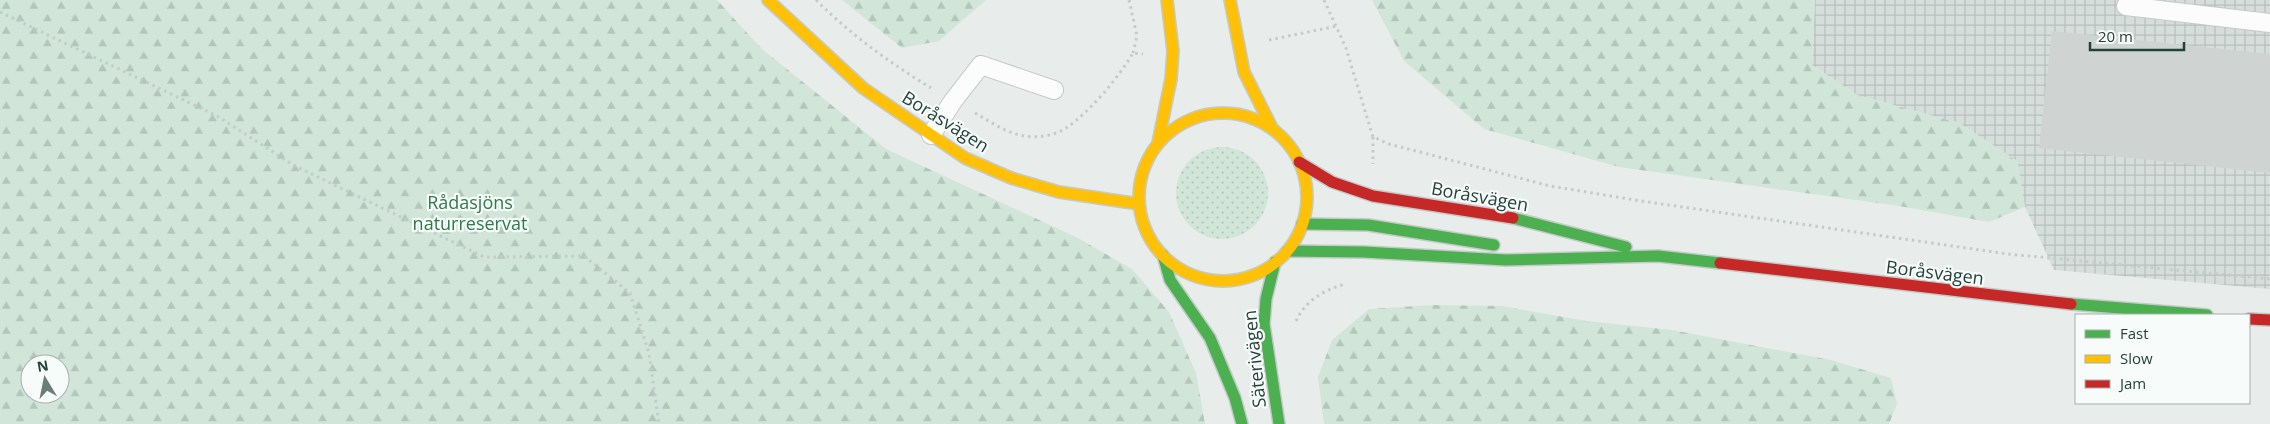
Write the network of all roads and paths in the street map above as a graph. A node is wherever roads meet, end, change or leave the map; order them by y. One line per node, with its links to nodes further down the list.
1 (768, 0): 12 (street, Boråsvägen)
2 (1129, 0): 9 (path)
3 (1167, 0): 13 (street)
4 (1230, 0): 11 (street)
5 (1324, 0): 22 (path)
6 (2126, 6): 8 (lane)
7 (0, 12): 26 (path)
8 (2270, 23)
9 (1133, 53)
10 (1054, 90): 12 (lane)
11 (1272, 128): 13 (street); 14 (street)
12 (931, 135): 15 (street, Boråsvägen)
13 (1158, 143): 15 (street)
14 (1299, 162): 16 (street); 19 (street, Boråsvägen)
15 (1139, 204): 18 (street)
16 (1302, 224): 17 (street); 20 (street, Boråsvägen)
17 (1287, 251): 20 (street, Boråsvägen); 21 (street)
18 (1163, 255): 21 (street); 27 (street, Säterivägen)
19 (1658, 256): 20 (street, Boråsvägen); 23 (street, Boråsvägen)
20 (1567, 257)
21 (1275, 262): 28 (street, Säterivägen)
22 (2270, 279)
23 (2195, 314)
24 (2250, 319): 25 (street)
25 (2270, 320)
26 (659, 424)
27 (1242, 424)
28 (1279, 424)

